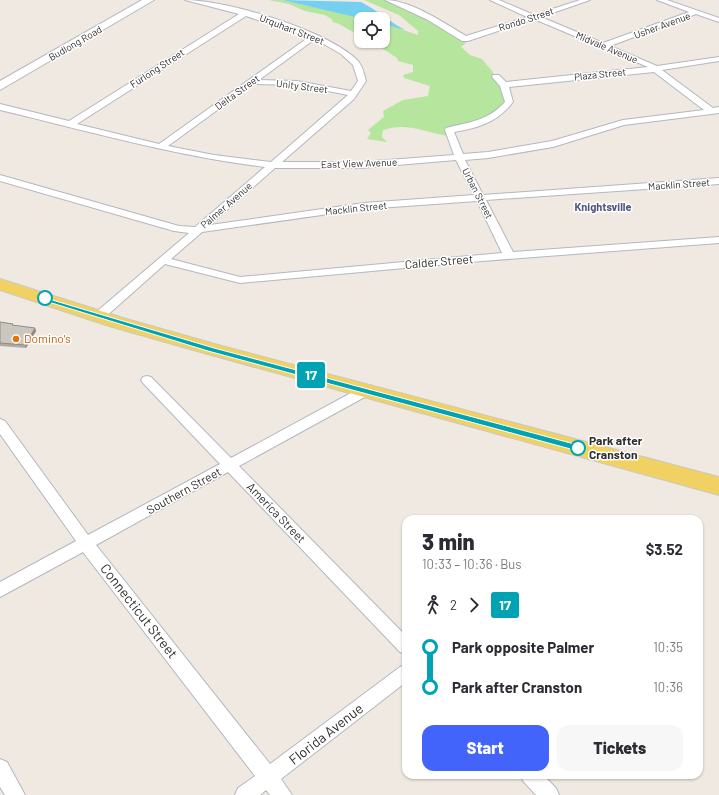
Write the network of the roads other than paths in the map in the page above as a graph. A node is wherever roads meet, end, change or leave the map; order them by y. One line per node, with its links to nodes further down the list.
1 (149, 0): 18 (main road, Budlong Road)
2 (188, 0): 7 (street, Urquhart Street)
3 (388, 0): 9 (street, Rondo Street)
4 (493, 0): 9 (street, Midvale Avenue)
5 (587, 0): 9 (street, Rondo Street)
6 (660, 0): 8 (street)
7 (246, 12): 11 (street, Urquhart Street); 22 (street, Furlong Street)
8 (696, 12): 10 (street); 12 (street, Usher Avenue)
9 (532, 17): 12 (street, Midvale Avenue)
10 (719, 20)
11 (314, 37): 16 (street, Delta Street); 19 (street, Urquhart Street)
12 (604, 45): 14 (street, Midvale Avenue)
13 (719, 59): 14 (street, Plaza Street)
14 (655, 68): 17 (street, Plaza Street); 21 (street, Midvale Avenue)
15 (496, 77): 17 (street)
16 (251, 82): 19 (street, Unity Street); 23 (street, Delta Street)
17 (504, 85): 24 (street, Urban Street)
18 (0, 86)
19 (353, 94): 25 (street, Palmer Avenue)
20 (0, 107): 22 (street, East View Avenue)
21 (715, 110): 24 (street, East View Avenue)
22 (69, 125): 23 (street, East View Avenue)
23 (161, 147): 25 (street, East View Avenue)
24 (460, 158): 25 (street, East View Avenue); 28 (street, Urban Street)
25 (273, 165): 29 (street, Palmer Avenue)
26 (0, 178): 29 (street, Macklin Street)
27 (719, 181): 28 (street, Macklin Street)
28 (482, 199): 29 (street, Macklin Street); 31 (street, Urban Street)
29 (196, 230): 32 (street, Palmer Avenue)
30 (719, 240): 31 (street, Calder Street)
31 (509, 256): 32 (street, Calder Street)
32 (162, 260): 34 (street, Palmer Avenue)
33 (0, 284): 34 (main road)
34 (99, 316): 36 (main road)
35 (147, 380): 38 (street, America Street)
36 (366, 390): 38 (street, Southern Street); 39 (main road)
37 (0, 424): 40 (street, Connecticut Street)
38 (230, 466): 40 (street, Southern Street); 42 (street, America Street)
39 (719, 486)
40 (86, 544): 41 (street, Southern Street); 45 (street, Connecticut Street)
41 (0, 590)
42 (402, 643)
43 (402, 675): 45 (street, Florida Avenue)
44 (0, 768): 47 (street)
45 (269, 777): 48 (street, Florida Avenue); 49 (street, Connecticut Street)
46 (534, 779): 50 (street)
47 (15, 795)
48 (245, 795)
49 (282, 795)
50 (549, 795)

